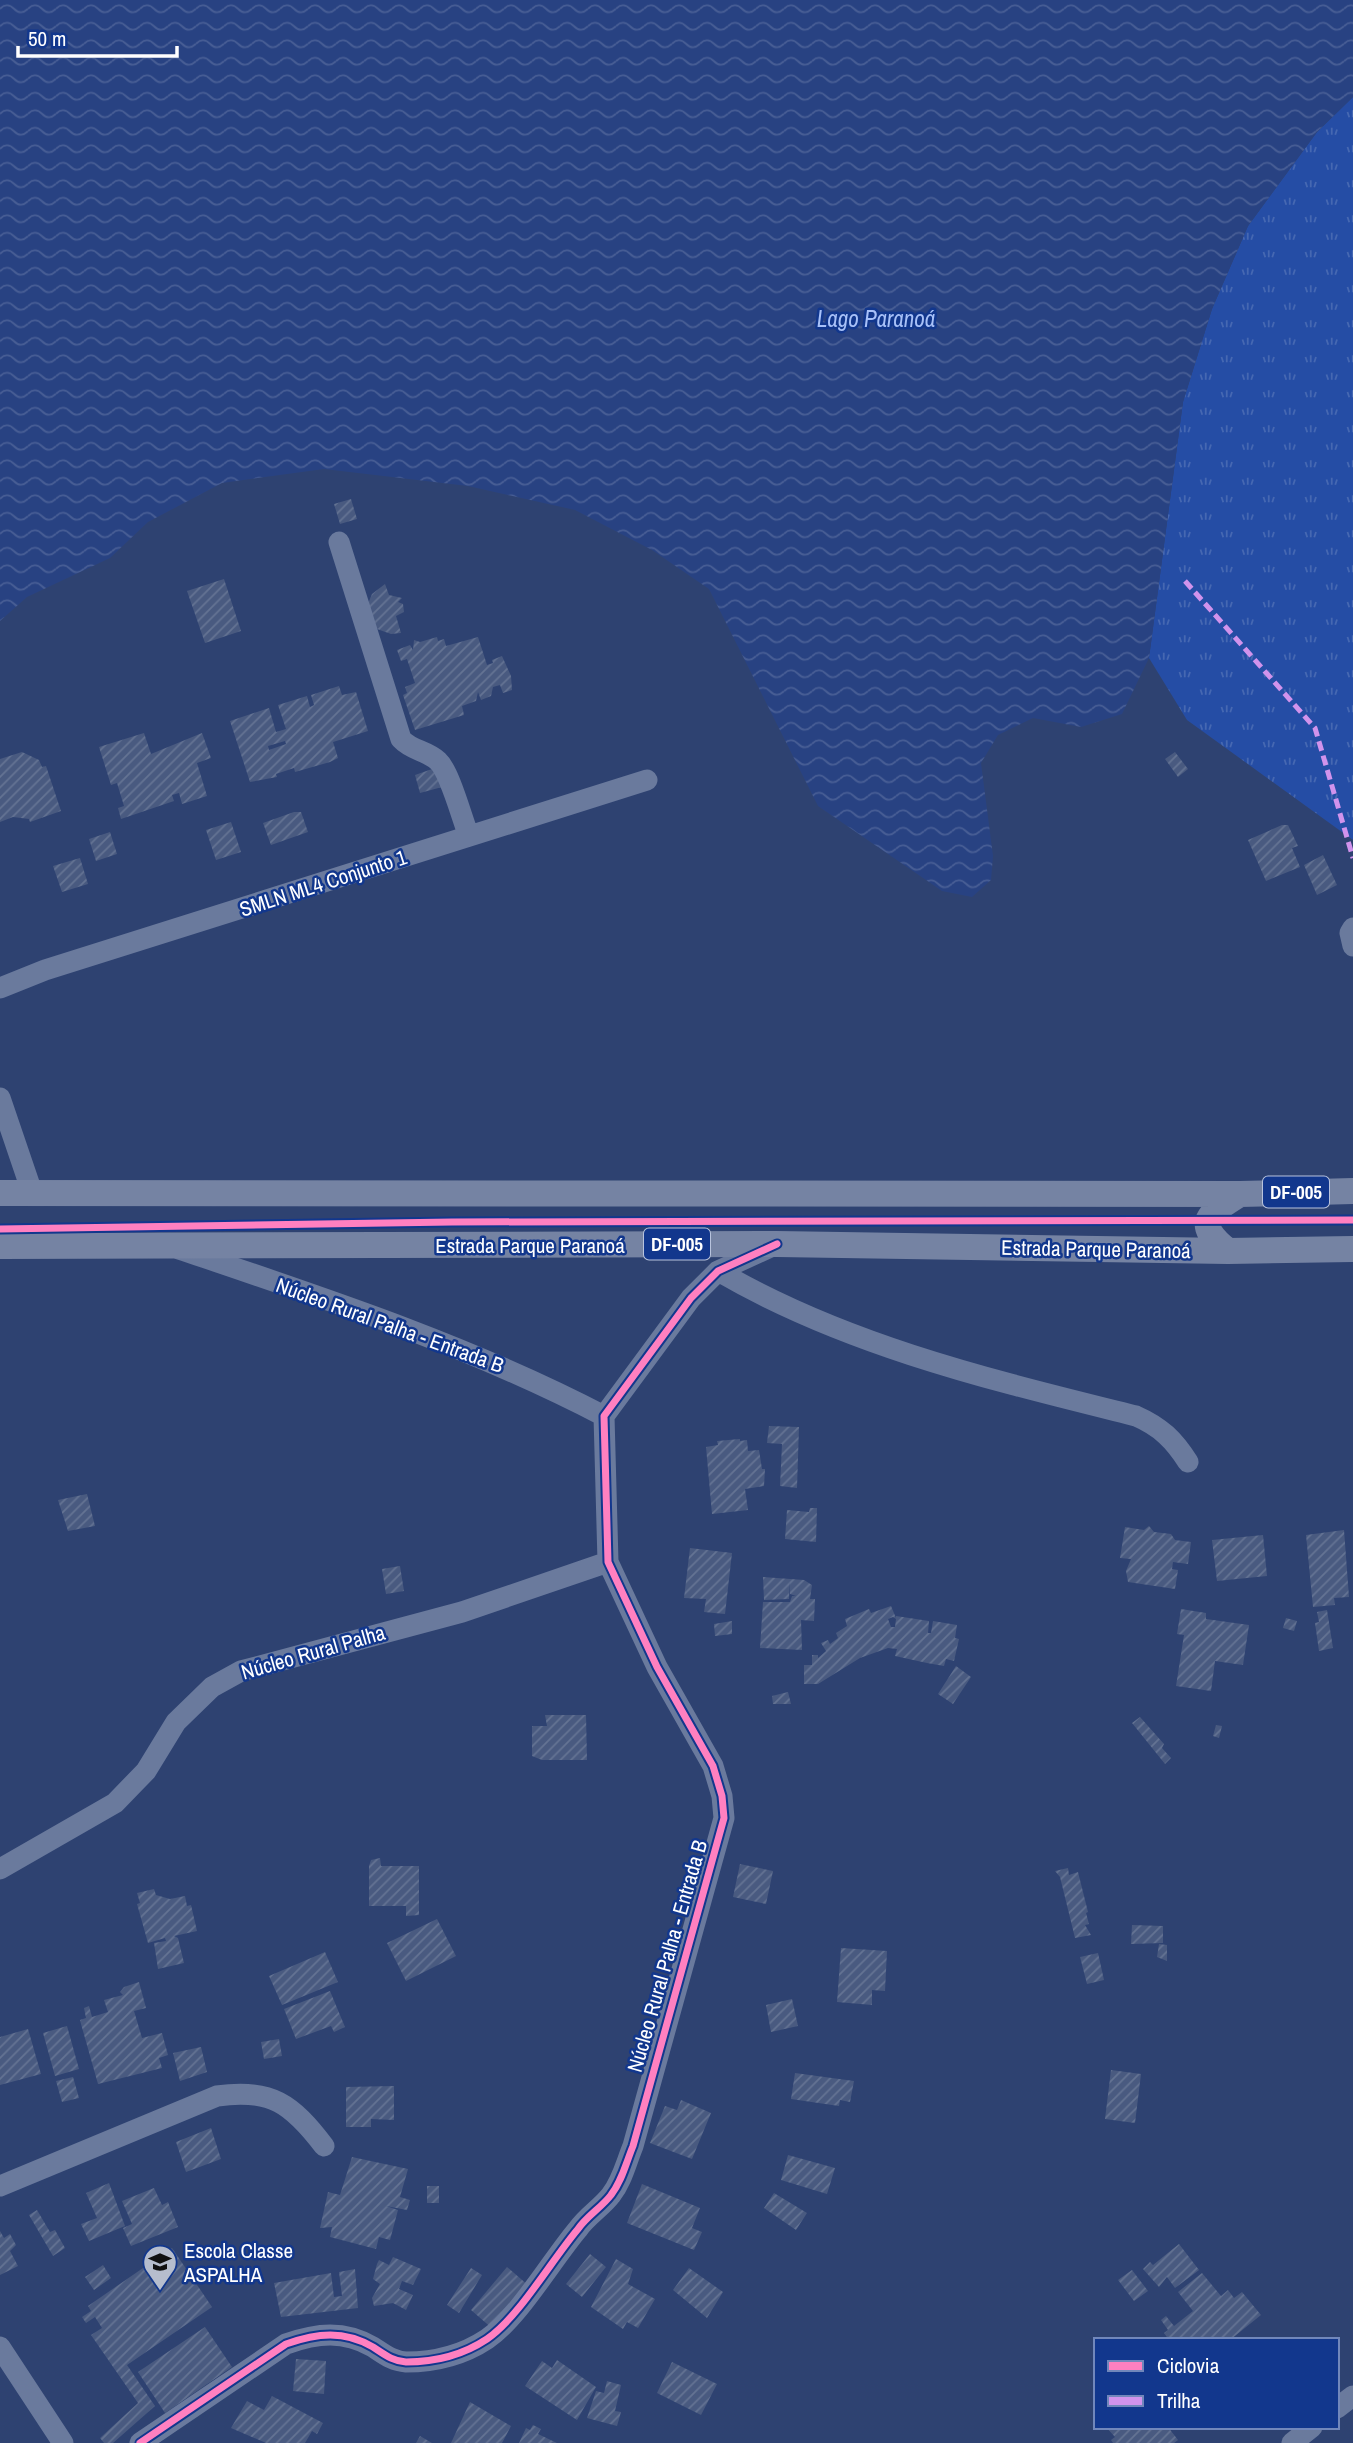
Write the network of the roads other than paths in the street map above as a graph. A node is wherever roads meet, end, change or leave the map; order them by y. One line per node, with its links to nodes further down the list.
1 (339, 542): 3 (street)
2 (647, 780): 3 (street, SMLN ML4 Conjunto 1)
3 (469, 836): 6 (street, SMLN ML4 Conjunto 1)
4 (1353, 928): 5 (street)
5 (1353, 946)
6 (0, 988)
7 (0, 1098): 9 (street)
8 (1353, 1191): 11 (main road, DF-005)
9 (32, 1192): 10 (main road, DF-005); 11 (main road, DF-005)
10 (0, 1193)
11 (1240, 1194): 16 (main road)
12 (777, 1244): 14 (main road, Estrada Parque Paranoá / DF-005); 16 (main road, Estrada Parque Paranoá / DF-005); 17 (street)
13 (0, 1246): 14 (main road, Estrada Parque Paranoá / DF-005)
14 (171, 1247): 18 (street, Núcleo Rural Palha - Entrada B)
15 (1353, 1249): 16 (main road, Estrada Parque Paranoá / DF-005)
16 (1228, 1251)
17 (718, 1272): 18 (street); 19 (street)
18 (604, 1416): 20 (street, Núcleo Rural Palha - Entrada B)
19 (1188, 1462)
20 (608, 1562): 21 (street, Núcleo Rural Palha); 27 (street, Núcleo Rural Palha - Entrada B)
21 (0, 1869)
22 (324, 2146): 23 (street)
23 (0, 2186)
24 (0, 2347): 26 (street)
25 (1310, 2429): 28 (street)
26 (63, 2443)
27 (140, 2443)
28 (1292, 2443)

